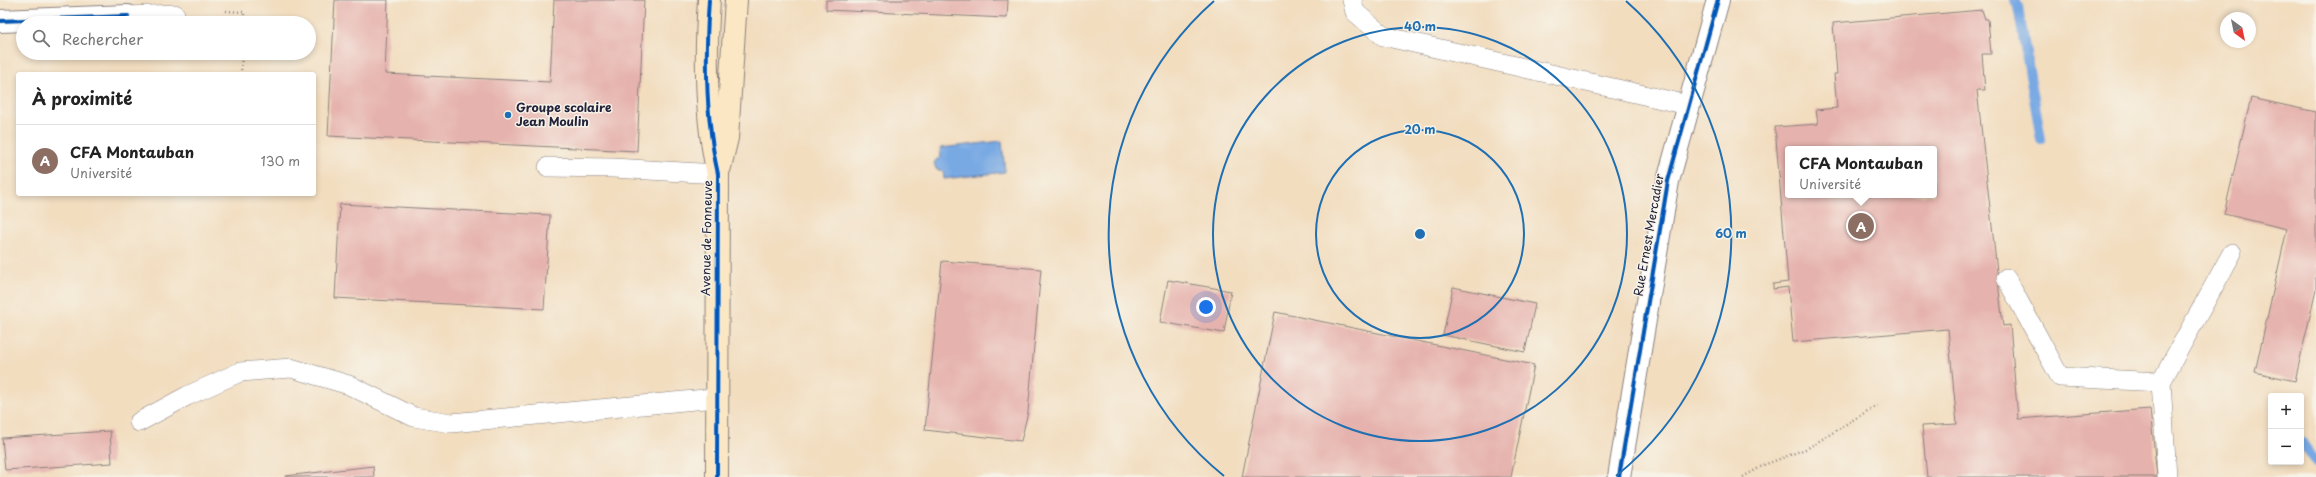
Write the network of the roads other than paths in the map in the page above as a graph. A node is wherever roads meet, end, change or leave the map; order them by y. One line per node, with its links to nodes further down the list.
1 (708, 0): 11 (street, Avenue de Fonneuve)
2 (736, 0): 11 (street, Avenue de Fonneuve)
3 (1352, 0): 9 (lane)
4 (1718, 0): 9 (street, Rue Ernest Mercadier)
5 (175, 14): 6 (lane)
6 (128, 16)
7 (16, 20): 8 (street)
8 (0, 21)
9 (1688, 105): 18 (street, Rue Ernest Mercadier)
10 (548, 168): 11 (lane)
11 (718, 174): 15 (street, Avenue de Fonneuve)
12 (2232, 253): 14 (lane)
13 (2006, 278): 14 (lane)
14 (2161, 382): 19 (lane)
15 (716, 398): 16 (lane); 17 (street, Avenue de Fonneuve)
16 (139, 422)
17 (717, 477)
18 (1619, 477)
19 (2167, 477)

